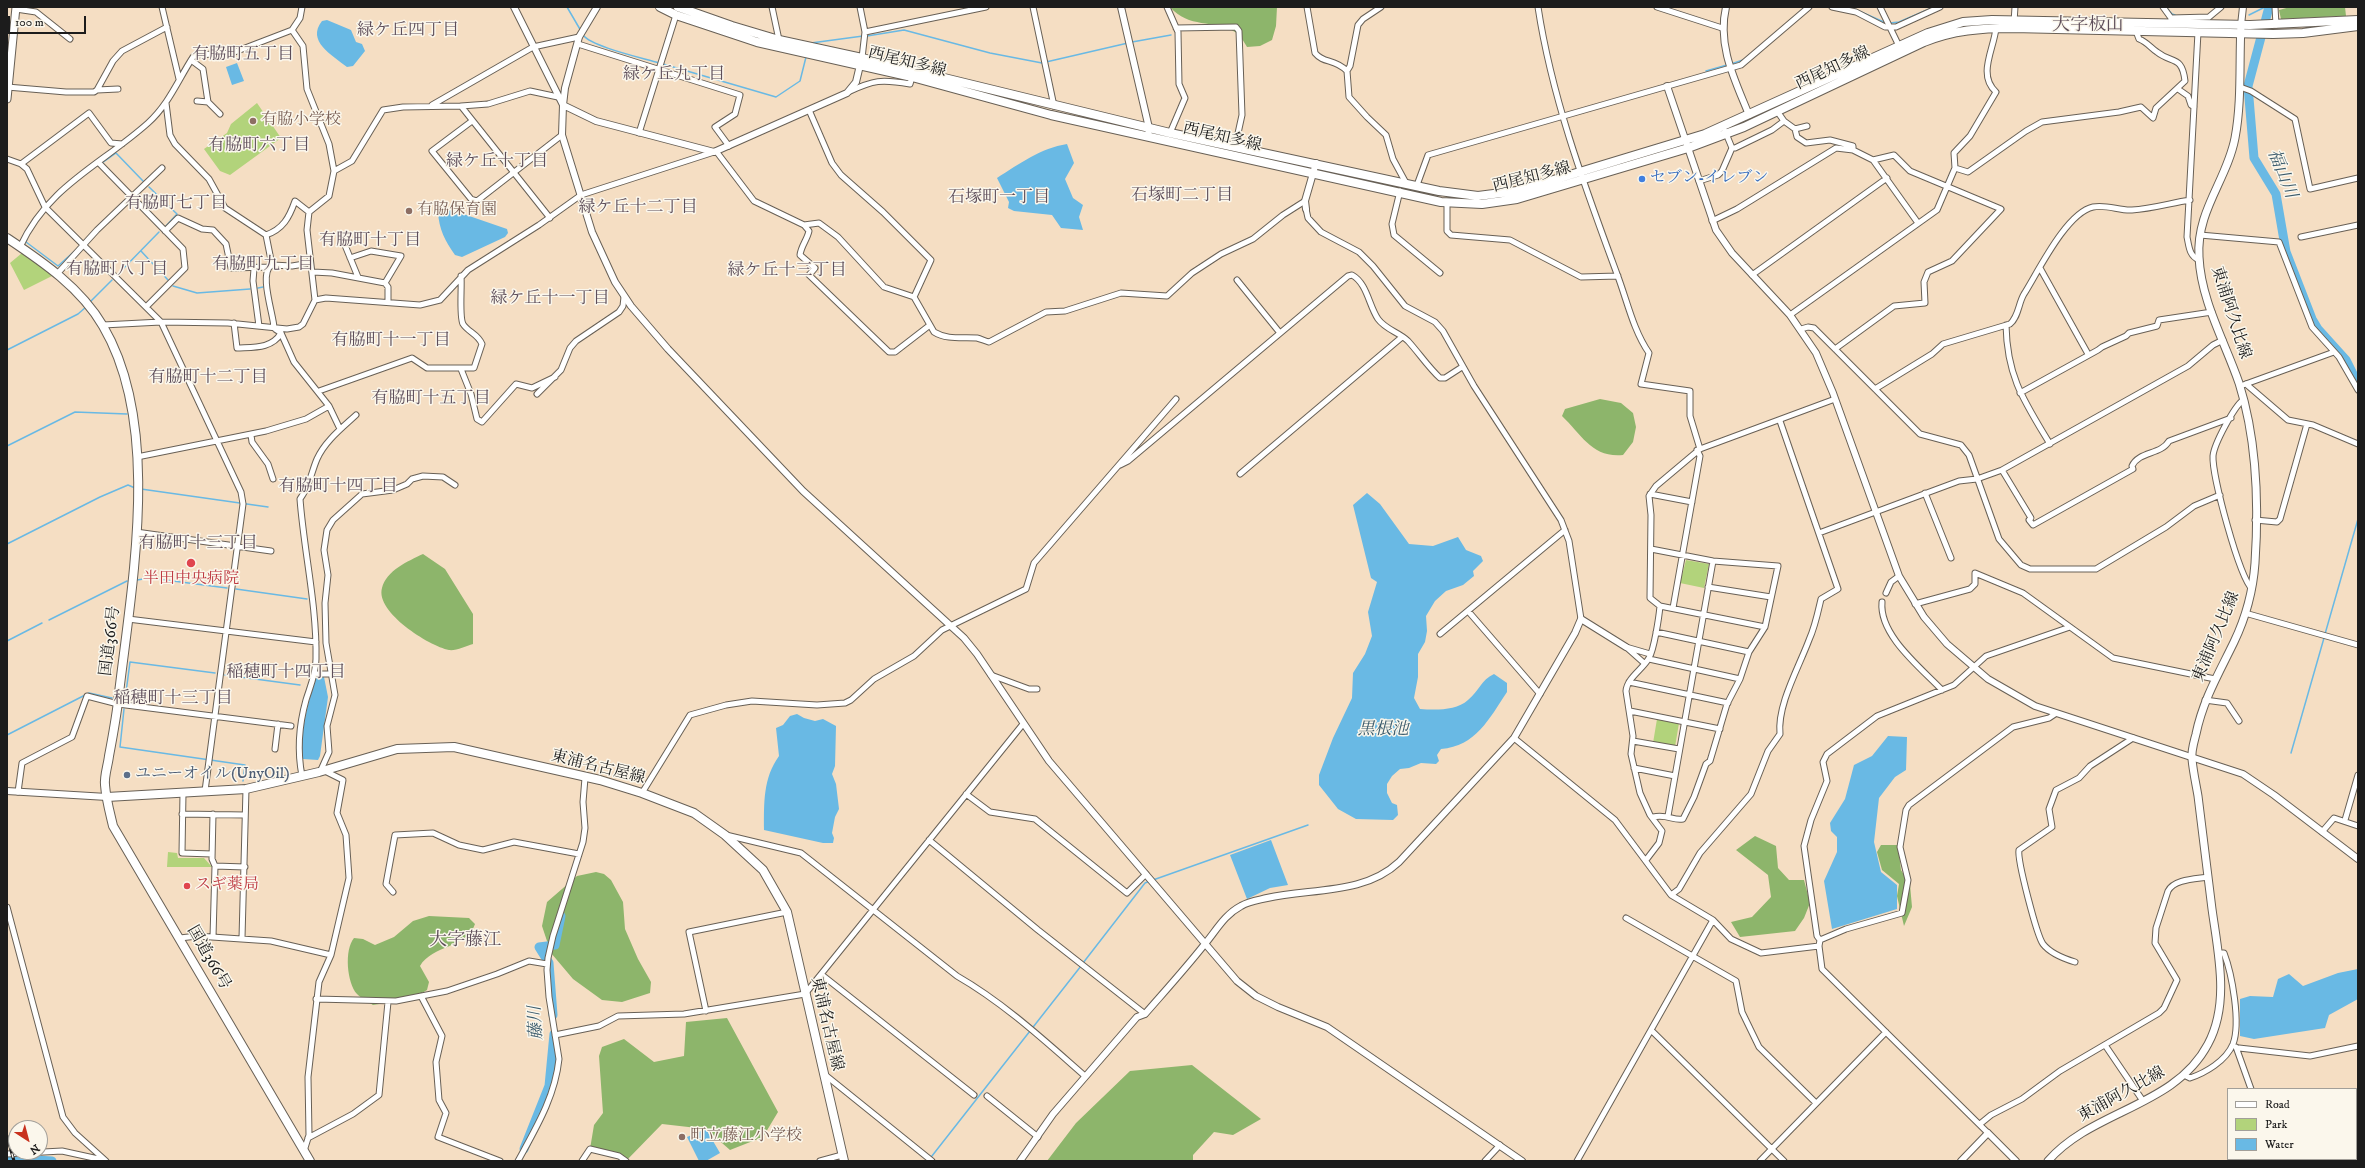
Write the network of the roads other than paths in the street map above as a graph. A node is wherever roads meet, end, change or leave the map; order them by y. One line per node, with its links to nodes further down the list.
1 (162, 7): 33 (street)
2 (302, 7): 39 (street)
3 (514, 7): 48 (street)
4 (597, 7): 43 (street)
5 (660, 7): 27 (main road, 西尾知多線)
6 (772, 7): 45 (street)
7 (860, 7): 41 (street)
8 (986, 7): 41 (street)
9 (1033, 7): 72 (street)
10 (1121, 7): 82 (street)
11 (1167, 7): 35 (street)
12 (1307, 7): 54 (street)
13 (1381, 7): 54 (street)
14 (1538, 7): 78 (street)
15 (1657, 7): 36 (street)
16 (1726, 7): 36 (street)
17 (1809, 7): 52 (street)
18 (1832, 7): 30 (street)
19 (1880, 7): 30 (street)
20 (1940, 7): 30 (street)
21 (2015, 7): 31 (street)
22 (2163, 7): 29 (street)
23 (2221, 7): 29 (street)
24 (2242, 7): 38 (street)
25 (2275, 7): 32 (street)
26 (16, 8): 44 (street); 58 (main road)
27 (677, 11): 45 (main road, 西尾知多線); 49 (main road, 西尾知多線); 53 (street)
28 (2358, 20): 32 (main road, 西尾知多線)
29 (2171, 21): 31 (main road, 西尾知多線); 38 (main road, 西尾知多線)
30 (1888, 24): 47 (street)
31 (2014, 24): 37 (main road, 西尾知多線); 40 (main road, 西尾知多線); 47 (main road, 西尾知多線)
32 (2275, 25): 38 (main road, 西尾知多線)
33 (167, 26): 56 (street); 62 (street)
34 (2358, 26): 38 (main road, 西尾知多線)
35 (1176, 28): 86 (street); 92 (street)
36 (1722, 28): 52 (street)
37 (1996, 28): 75 (main road, 西尾知多線); 102 (street)
38 (2245, 29): 42 (main road, 西尾知多線); 61 (main road, 東浦阿久比線)
39 (292, 30): 50 (street); 103 (street)
40 (2136, 31): 42 (main road, 西尾知多線); 60 (street)
41 (865, 32): 51 (street)
42 (2198, 32): 73 (street)
43 (579, 36): 46 (street); 48 (street)
44 (70, 39)
45 (779, 40): 49 (main road, 西尾知多線)
46 (578, 44): 53 (street); 70 (street)
47 (1899, 46): 77 (main road, 西尾知多線)
48 (533, 47): 64 (street); 69 (street)
49 (808, 50): 51 (main road, 西尾知多線)
50 (191, 60): 56 (street); 67 (street)
51 (861, 62): 55 (main road, 西尾知多線); 63 (street); 72 (main road, 西尾知多線)
52 (1729, 64): 57 (street); 77 (street)
53 (659, 68): 85 (street); 91 (street)
54 (1347, 71): 110 (street)
55 (912, 78): 63 (street); 88 (main road, 西尾知多線)
56 (179, 79): 68 (street)
57 (1667, 86): 78 (street); 90 (street)
58 (8, 87): 62 (street); 65 (main road)
59 (118, 89): 62 (street)
60 (2178, 89): 73 (street); 102 (street)
61 (2245, 89): 108 (street); 129 (main road, 東浦阿久比線)
62 (97, 90)
63 (847, 93): 74 (street)
64 (558, 97): 70 (street); 71 (street)
65 (7, 99)
66 (197, 101): 67 (street)
67 (208, 102): 76 (street)
68 (166, 103): 89 (street); 128 (street)
69 (432, 105): 71 (street); 103 (street)
70 (563, 105): 85 (street); 87 (street)
71 (461, 106): 79 (street)
72 (1054, 106): 82 (main road, 西尾知多線)
73 (2194, 107): 116 (street)
74 (810, 110): 91 (street); 151 (street)
75 (1777, 111): 80 (street); 84 (main road, 西尾知多線)
76 (220, 114)
77 (1749, 115): 84 (main road, 西尾知多線)
78 (1564, 116): 106 (street); 111 (street)
79 (472, 121): 104 (street); 104 (street)
80 (1784, 121): 83 (street); 93 (street)
81 (1807, 126): 83 (street)
82 (1149, 128): 86 (main road, 西尾知多線); 88 (street)
83 (1794, 129): 94 (street)
84 (1725, 130): 90 (main road, 西尾知多線); 93 (street)
85 (640, 133): 95 (street)
86 (1170, 133): 92 (main road, 西尾知多線)
87 (562, 135): 104 (street); 114 (street)
88 (1148, 137): 105 (main road, 西尾知多線)
89 (122, 144): 98 (street); 99 (street)
90 (1687, 144): 106 (main road, 西尾知多線); 109 (street)
91 (729, 146): 95 (street)
92 (1235, 147): 100 (main road, 西尾知多線)
93 (1732, 148): 109 (street)
94 (1853, 150): 97 (street); 123 (street)
95 (715, 151): 114 (street); 125 (street)
96 (7, 159): 98 (street)
97 (1873, 160): 107 (street); 112 (street)
98 (21, 164): 119 (street)
99 (100, 164): 115 (street); 119 (street)
100 (1316, 164): 105 (street); 110 (main road, 西尾知多線)
101 (162, 168): 115 (street)
102 (1955, 168): 112 (street)
103 (334, 171): 121 (street)
104 (513, 172): 122 (street)
105 (1314, 173): 113 (main road, 西尾知多線); 117 (street)
106 (1581, 177): 111 (main road, 西尾知多線); 118 (main road, 西尾知多線); 146 (street)
107 (1887, 178): 124 (street); 144 (street)
108 (2358, 178)
109 (1699, 181): 123 (street)
110 (1406, 183): 111 (main road, 西尾知多線)
111 (1417, 185)
112 (1947, 186): 124 (street); 169 (street)
113 (1400, 191): 118 (main road, 西尾知多線); 142 (street)
114 (581, 195): 122 (street); 150 (street)
115 (132, 198): 127 (street); 133 (street)
116 (2190, 200): 136 (street); 140 (street)
117 (1305, 201): 120 (street); 160 (street)
118 (1447, 202): 146 (street)
119 (45, 207): 133 (street); 134 (street)
120 (1306, 209): 172 (street)
121 (309, 212): 128 (street); 137 (street)
122 (550, 218): 145 (street)
123 (1712, 221): 144 (street)
124 (1918, 223): 156 (street)
125 (804, 225): 151 (street); 160 (street)
126 (2358, 226): 130 (street)
127 (165, 231): 139 (street); 154 (street)
128 (266, 235): 138 (street)
129 (2200, 235): 136 (main road, 東浦阿久比線); 170 (street)
130 (2301, 237)
131 (7, 238): 134 (main road, 国道366号)
132 (342, 238): 135 (street)
133 (84, 245): 143 (street); 154 (street)
134 (20, 246): 143 (main road, 国道366号)
135 (350, 258): 147 (street); 149 (street)
136 (2199, 260): 155 (main road, 東浦阿久比線)
137 (310, 263): 138 (street); 141 (street)
138 (271, 266): 139 (street); 163 (street)
139 (254, 268): 162 (street)
140 (2040, 268): 161 (street); 171 (street)
141 (313, 272): 147 (street); 152 (street)
142 (1440, 273)
143 (57, 274): 159 (main road, 国道366号)
144 (1752, 275): 156 (street)
145 (462, 276): 153 (street); 173 (street)
146 (1618, 276): 194 (street)
147 (358, 277): 149 (street)
148 (1237, 280): 166 (street)
149 (385, 283): 153 (street)
150 (624, 297): 174 (street); 231 (street)
151 (914, 297): 160 (street)
152 (315, 300): 153 (street); 163 (street)
153 (388, 302)
154 (146, 307): 157 (street)
155 (2212, 312): 168 (main road, 東浦阿久比線); 171 (street)
156 (1790, 315): 164 (street)
157 (161, 322): 158 (street); 159 (street); 191 (street)
158 (234, 323): 162 (street); 165 (street)
159 (103, 325): 195 (main road, 国道366号)
160 (930, 325)
161 (2006, 325): 176 (street); 179 (street)
162 (259, 326): 163 (street)
163 (274, 328): 165 (street)
164 (1801, 329): 169 (street); 182 (street)
165 (281, 333): 178 (street)
166 (1280, 333): 167 (street); 196 (street)
167 (1402, 337): 172 (street); 198 (street)
168 (2223, 340): 175 (main road, 東浦阿久比線); 192 (street)
169 (1835, 349): 176 (street)
170 (2334, 352): 175 (street); 177 (street)
171 (2088, 354): 179 (street)
172 (1462, 367): 208 (street)
173 (461, 369): 174 (street); 178 (street)
174 (555, 377): 180 (street)
175 (2242, 385): 183 (main road, 東浦阿久比線); 188 (street)
176 (1875, 389): 199 (street)
177 (2358, 390)
178 (319, 391): 184 (street)
179 (2020, 393): 192 (street)
180 (537, 394)
181 (1176, 399): 196 (street)
182 (1835, 399): 187 (street); 206 (street)
183 (2243, 400): 186 (street); 207 (main road, 東浦阿久比線)
184 (330, 406): 189 (street); 190 (street)
185 (356, 416): 189 (street)
186 (2231, 418): 197 (street); 204 (street)
187 (1780, 421): 194 (street); 210 (street)
188 (2307, 424): 193 (street); 207 (street)
189 (340, 429): 238 (street)
190 (251, 435): 191 (street); 200 (street)
191 (217, 440): 195 (street); 211 (street)
192 (2050, 444): 197 (street)
193 (2358, 444)
194 (1698, 450): 202 (street); 205 (street)
195 (137, 458): 209 (main road, 国道366号)
196 (1118, 466): 231 (street)
197 (2002, 470): 199 (street)
198 (1240, 474)
199 (1977, 479): 203 (street); 204 (street)
200 (273, 480)
201 (455, 485): 247 (street)
202 (1650, 494): 205 (street); 212 (street)
203 (1925, 494): 206 (street); 215 (street)
204 (2220, 495): 219 (street)
205 (1692, 502): 214 (street)
206 (1876, 513): 210 (street); 217 (street)
207 (2255, 520): 219 (main road, 東浦阿久比線)
208 (1565, 530): 226 (street); 230 (street)
209 (136, 532): 211 (street); 229 (main road, 国道366号)
210 (1818, 533): 307 (street)
211 (237, 546): 213 (street); 234 (street)
212 (1651, 549): 214 (street); 224 (street)
213 (271, 551)
214 (1683, 555): 216 (street); 225 (street)
215 (1951, 558)
216 (1713, 561): 218 (street); 221 (street)
217 (1900, 576): 220 (street); 223 (street)
218 (1708, 587): 221 (street); 228 (street)
219 (2252, 589): 227 (main road, 東浦阿久比線)
220 (1886, 593)
221 (1771, 597): 232 (street)
222 (1882, 602): 253 (street)
223 (1916, 604): 233 (street); 244 (street)
224 (1660, 606): 225 (street); 235 (street)
225 (1673, 608): 228 (street)
226 (1468, 611): 236 (street); 254 (street)
227 (2245, 613): 239 (street); 250 (main road, 東浦阿久比線)
228 (1703, 615): 232 (street); 237 (street)
229 (128, 619): 234 (street); 258 (main road, 国道366号)
230 (1581, 619): 240 (street); 254 (street)
231 (951, 625): 248 (street); 284 (street)
232 (1765, 627): 241 (street)
233 (2070, 627): 244 (street); 250 (street)
234 (226, 630): 238 (street); 261 (street)
235 (1656, 632): 237 (street); 242 (street)
236 (1440, 634)
237 (1699, 641): 241 (street); 245 (street)
238 (316, 642): 246 (street)
239 (2358, 645)
240 (1626, 647): 242 (street); 243 (street)
241 (1749, 652): 249 (street)
242 (1650, 656): 243 (street); 245 (street)
243 (1644, 663): 251 (street)
244 (1974, 668): 253 (street); 260 (street)
245 (1694, 669): 249 (street); 255 (street)
246 (315, 674): 247 (street); 277 (street)
247 (330, 674): 275 (street)
248 (991, 675): 252 (street); 265 (street)
249 (1740, 679): 257 (street)
250 (2215, 679): 256 (main road, 東浦阿久比線)
251 (1629, 682): 255 (street); 259 (street)
252 (1037, 689)
253 (1942, 690): 316 (street)
254 (1540, 694): 268 (street)
255 (1689, 695): 257 (street); 263 (street)
256 (2205, 700): 262 (street); 273 (main road, 東浦阿久比線)
257 (1728, 703): 267 (street)
258 (118, 704): 261 (street); 282 (street); 287 (main road, 国道366号)
259 (1630, 711): 263 (street); 270 (street)
260 (2055, 714): 269 (street); 316 (street)
261 (214, 716): 264 (street); 281 (street)
262 (2239, 721)
263 (1685, 722): 267 (street); 272 (street)
264 (278, 724): 266 (street); 271 (street)
265 (1023, 724): 286 (street); 304 (street)
266 (291, 726)
267 (1720, 729): 291 (street)
268 (1514, 738): 300 (street); 317 (street)
269 (2133, 738): 273 (street); 322 (street)
270 (1633, 741): 272 (street); 274 (street)
271 (275, 749)
272 (1679, 749): 278 (street)
273 (2192, 756): 295 (street); 305 (main road, 東浦阿久比線)
274 (1634, 768): 278 (street); 292 (street)
275 (322, 772): 277 (main road, 東浦名古屋線); 279 (main road, 東浦名古屋線); 320 (street)
276 (2358, 775): 293 (street)
277 (302, 776): 280 (main road, 東浦名古屋線)
278 (1675, 776): 291 (street)
279 (585, 778): 284 (main road, 東浦名古屋線); 299 (street)
280 (246, 788): 281 (main road, 東浦名古屋線); 290 (street)
281 (205, 791): 283 (main road, 東浦名古屋線)
282 (18, 792): 285 (street); 287 (street)
283 (183, 792): 287 (main road, 東浦名古屋線); 288 (street)
284 (642, 792): 296 (main road, 東浦名古屋線)
285 (7, 793)
286 (966, 794): 297 (street); 304 (street)
287 (106, 796): 314 (main road, 国道366号)
288 (182, 814): 289 (street); 298 (street)
289 (213, 814): 290 (street); 298 (street)
290 (245, 815): 303 (street)
291 (1668, 816): 292 (street)
292 (1653, 818): 300 (street)
293 (2345, 820): 294 (street); 295 (street)
294 (2358, 826)
295 (2322, 832): 301 (street)
296 (725, 835): 309 (street); 310 (main road, 東浦名古屋線)
297 (929, 840): 309 (street); 330 (street)
298 (212, 854): 302 (street)
299 (579, 854): 306 (street); 323 (street)
300 (1646, 860): 307 (street)
301 (2358, 860)
302 (215, 866): 303 (street); 313 (street)
303 (245, 867): 315 (street)
304 (1147, 876): 317 (street)
305 (2208, 877): 319 (main road, 東浦阿久比線); 335 (street)
306 (393, 892)
307 (1671, 895): 312 (street)
308 (7, 907): 355 (street)
309 (874, 910): 324 (street); 340 (street)
310 (787, 912): 325 (main road, 東浦名古屋線); 329 (street)
311 (1626, 918): 321 (street)
312 (1713, 920): 318 (street); 321 (street)
313 (213, 937): 314 (street); 315 (street)
314 (180, 938): 352 (main road, 国道366号)
315 (242, 938): 320 (street)
316 (1820, 940): 318 (street)
317 (1205, 944): 330 (street); 350 (street)
318 (1819, 946): 332 (street)
319 (2218, 953): 334 (street); 339 (main road, 東浦阿久比線)
320 (331, 955): 327 (street)
321 (1693, 955): 331 (street); 345 (street)
322 (2075, 962)
323 (547, 964): 326 (street); 333 (street)
324 (822, 975): 325 (street); 342 (street)
325 (805, 994): 329 (street); 338 (main road, 東浦名古屋線)
326 (421, 996): 328 (street); 357 (street)
327 (316, 999): 328 (street); 349 (street)
328 (388, 1002): 349 (street)
329 (706, 1011): 333 (street)
330 (1145, 1014): 340 (street)
331 (1651, 1030): 351 (street); 366 (street)
332 (1886, 1032): 345 (street); 346 (street)
333 (555, 1035): 358 (street)
334 (2233, 1044): 337 (street); 339 (street)
335 (2105, 1045): 344 (street); 346 (street)
336 (2358, 1046): 337 (street)
337 (2238, 1048): 341 (street)
338 (823, 1074): 354 (main road, 東浦名古屋線); 362 (street)
339 (2184, 1075): 344 (main road, 東浦阿久比線)
340 (1085, 1076): 348 (street)
341 (2251, 1088)
342 (974, 1095)
343 (987, 1096): 348 (street)
344 (2143, 1101): 371 (main road, 東浦阿久比線)
345 (1816, 1104): 351 (street)
346 (1980, 1124): 347 (street)
347 (1988, 1133): 369 (street); 370 (street)
348 (1038, 1137): 363 (street)
349 (308, 1138): 352 (street)
350 (1500, 1145): 364 (street); 365 (street)
351 (1772, 1149): 367 (street); 368 (street)
352 (304, 1151): 356 (main road, 国道366号)
353 (7, 1154): 355 (street)
354 (843, 1158): 361 (street)
355 (105, 1160)
356 (311, 1161)
357 (500, 1161)
358 (518, 1161)
359 (582, 1161): 360 (street)
360 (626, 1161)
361 (820, 1161)
362 (932, 1161)
363 (1020, 1161)
364 (1485, 1161)
365 (1522, 1161)
366 (1577, 1161)
367 (1760, 1161)
368 (1784, 1161)
369 (1961, 1161)
370 (2016, 1161)
371 (2048, 1161)

